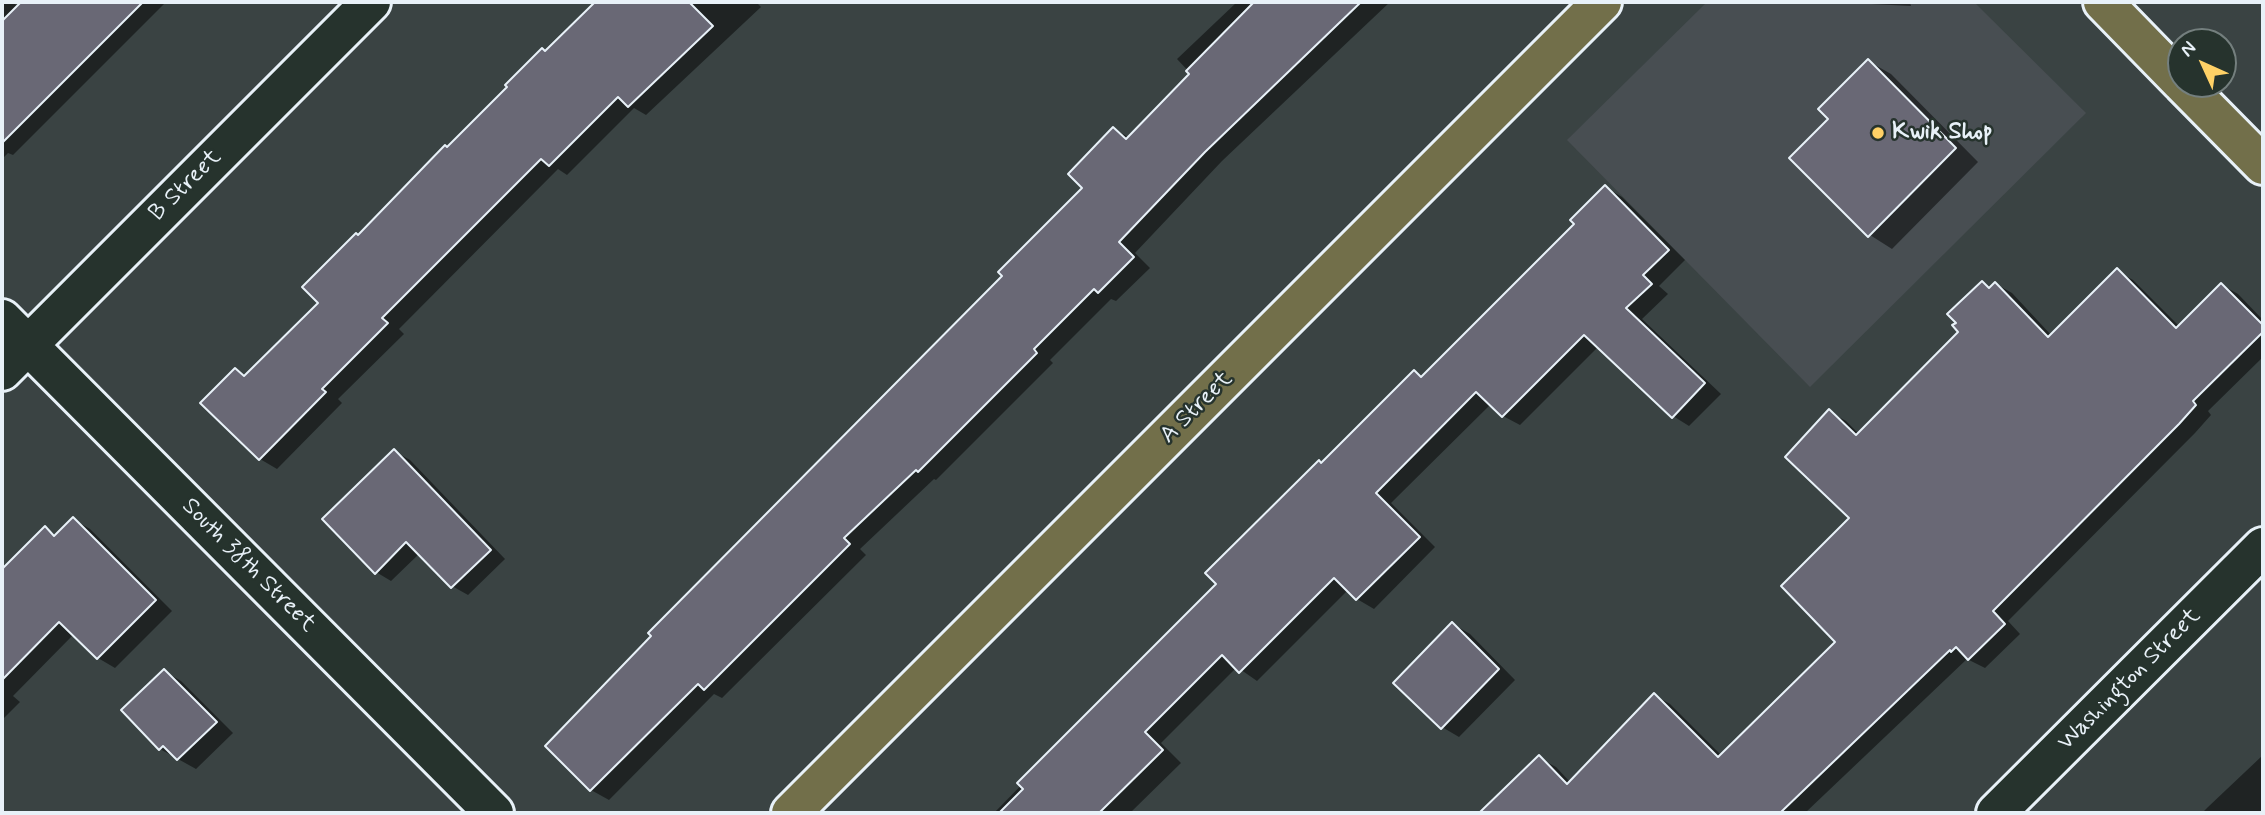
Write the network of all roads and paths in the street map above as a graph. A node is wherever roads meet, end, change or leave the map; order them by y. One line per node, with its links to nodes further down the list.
1 (371, 2): 7 (street, B Street)
2 (1602, 2): 10 (main road, A Street)
3 (2102, 2): 4 (main road)
4 (2167, 68)
5 (2197, 98): 6 (main road)
6 (2263, 164)
7 (10, 345): 9 (street, South 38th Street)
8 (2263, 547): 11 (street, Washington Street)
9 (494, 813)
10 (791, 813)
11 (1996, 813)

